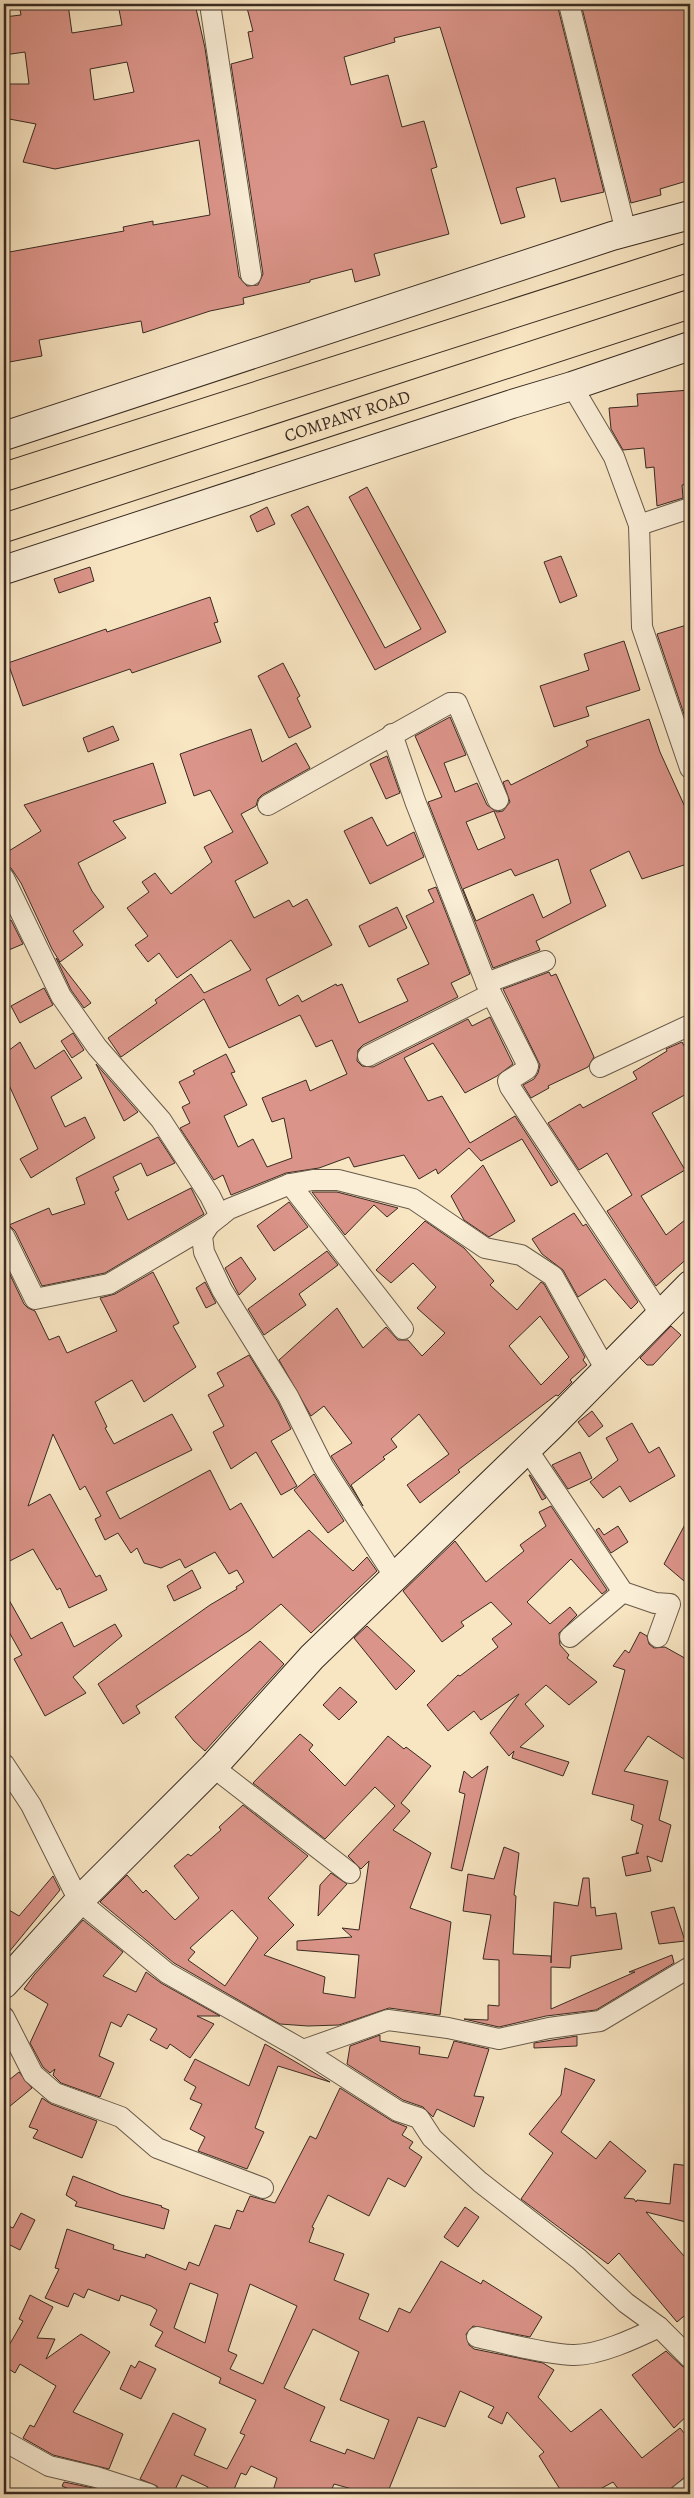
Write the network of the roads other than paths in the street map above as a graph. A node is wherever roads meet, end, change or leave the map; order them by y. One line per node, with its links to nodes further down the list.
1 (210, 4): 6 (street)
2 (569, 4): 4 (street)
3 (690, 215): 4 (street)
4 (626, 232): 10 (street)
5 (690, 257): 11 (highway)
6 (251, 274)
7 (690, 304): 14 (highway, COMPANY ROAD)
8 (690, 346): 9 (street)
9 (572, 386): 13 (street); 15 (street)
10 (4, 436)
11 (4, 477)
12 (690, 508): 13 (street)
13 (639, 525): 17 (street)
14 (4, 528)
15 (4, 570)
16 (392, 734): 18 (street); 19 (street); 22 (street)
17 (690, 768)
18 (498, 800)
19 (268, 805)
20 (4, 878): 27 (street)
21 (545, 960): 22 (street)
22 (488, 988): 24 (street); 30 (street)
23 (690, 1025): 25 (street)
24 (368, 1056)
25 (600, 1067)
26 (290, 1184): 27 (street); 31 (street); 32 (street)
27 (215, 1221): 28 (street); 34 (street)
28 (4, 1236)
29 (690, 1285): 30 (street)
30 (661, 1315): 32 (street)
31 (403, 1329)
32 (606, 1370): 33 (street)
33 (527, 1449): 34 (street); 35 (street)
34 (395, 1577): 39 (street)
35 (623, 1592): 36 (street); 37 (street)
36 (570, 1637)
37 (658, 1637)
38 (4, 1764): 41 (street)
39 (214, 1767): 40 (street); 41 (street)
40 (350, 1873)
41 (79, 1901): 43 (street); 45 (street)
42 (690, 1967): 45 (street)
43 (4, 1984)
44 (4, 2017): 46 (street)
45 (303, 2050): 47 (street)
46 (263, 2188)
47 (659, 2326): 48 (street); 49 (street)
48 (477, 2338)
49 (690, 2358)
50 (4, 2441): 52 (street)
51 (690, 2487): 53 (street)
52 (149, 2494)
53 (681, 2494)

